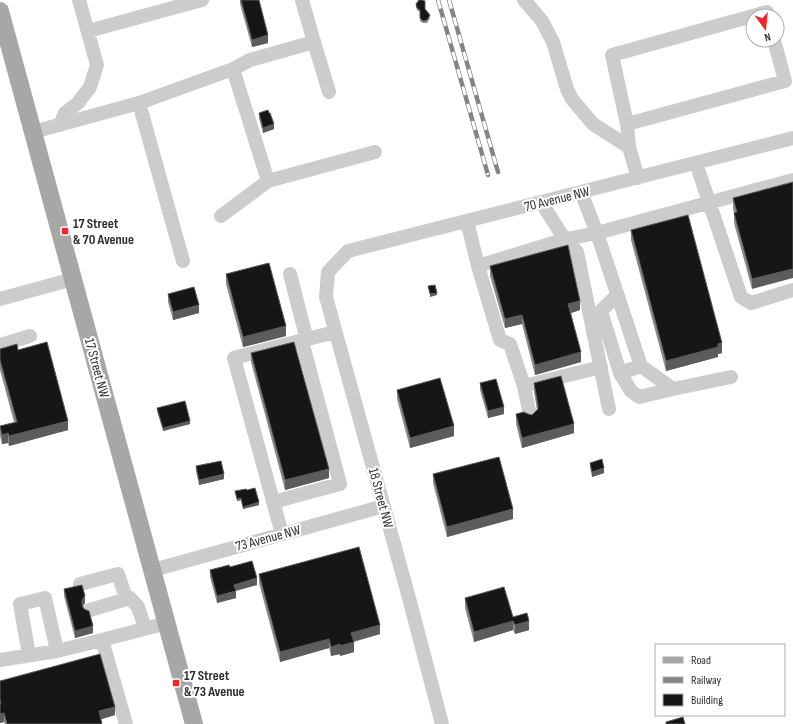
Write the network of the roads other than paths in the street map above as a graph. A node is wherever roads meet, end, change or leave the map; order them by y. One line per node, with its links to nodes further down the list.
1 (80, 0): 7 (street)
2 (202, 0): 7 (street)
3 (302, 0): 8 (street)
4 (524, 0): 17 (street)
5 (0, 11): 15 (main road, 17 Street NW)
6 (745, 18): 13 (street)
7 (88, 31): 14 (street)
8 (314, 42): 10 (street); 11 (street)
9 (776, 48): 13 (street)
10 (233, 69): 12 (street); 22 (street)
11 (329, 92)
12 (139, 103): 14 (street); 30 (street)
13 (627, 124): 17 (street)
14 (60, 125): 15 (street)
15 (33, 132): 34 (main road, 17 Street NW)
16 (793, 138): 19 (street, 70 Avenue NW)
17 (629, 147): 20 (street)
18 (374, 152): 22 (street)
19 (696, 163): 20 (street, 70 Avenue NW); 25 (street)
20 (638, 178): 23 (street, 70 Avenue NW)
21 (793, 180): 25 (street)
22 (268, 181): 26 (street)
23 (581, 192): 24 (street, 70 Avenue NW); 28 (street)
24 (541, 202): 27 (street, 70 Avenue NW); 29 (street)
25 (709, 202): 28 (street); 35 (street)
26 (221, 216)
27 (467, 221): 31 (street); 32 (street, 70 Avenue NW)
28 (597, 233): 29 (street); 36 (street)
29 (566, 240): 31 (street); 43 (street)
30 (183, 261)
31 (478, 266): 46 (street)
32 (328, 272): 38 (street, 18 Street NW)
33 (290, 274): 40 (street)
34 (73, 279): 37 (street); 53 (main road, 17 Street NW)
35 (793, 290)
36 (617, 295): 42 (street); 44 (street)
37 (0, 299)
38 (335, 332): 40 (street); 51 (street, 18 Street NW)
39 (30, 336): 41 (street)
40 (304, 340): 50 (street); 50 (street)
41 (0, 345)
42 (641, 366): 44 (street); 47 (street)
43 (601, 367): 46 (street); 48 (street)
44 (620, 373): 47 (street)
45 (731, 377): 47 (street)
46 (524, 386): 49 (street)
47 (673, 389)
48 (609, 409)
49 (530, 416)
50 (273, 502): 52 (street)
51 (384, 506): 52 (street, 73 Avenue NW); 65 (street, 18 Street NW)
52 (282, 534): 53 (street, 73 Avenue NW)
53 (153, 570): 57 (main road, 17 Street NW)
54 (80, 584): 55 (street)
55 (130, 598): 56 (street); 58 (street)
56 (90, 610)
57 (167, 623): 58 (street); 64 (main road, 17 Street NW)
58 (145, 628): 59 (street)
59 (102, 640): 60 (street); 63 (street)
60 (57, 651): 61 (street); 61 (street)
61 (29, 655): 62 (street)
62 (0, 660)
63 (126, 724)
64 (194, 724)
65 (442, 724)

